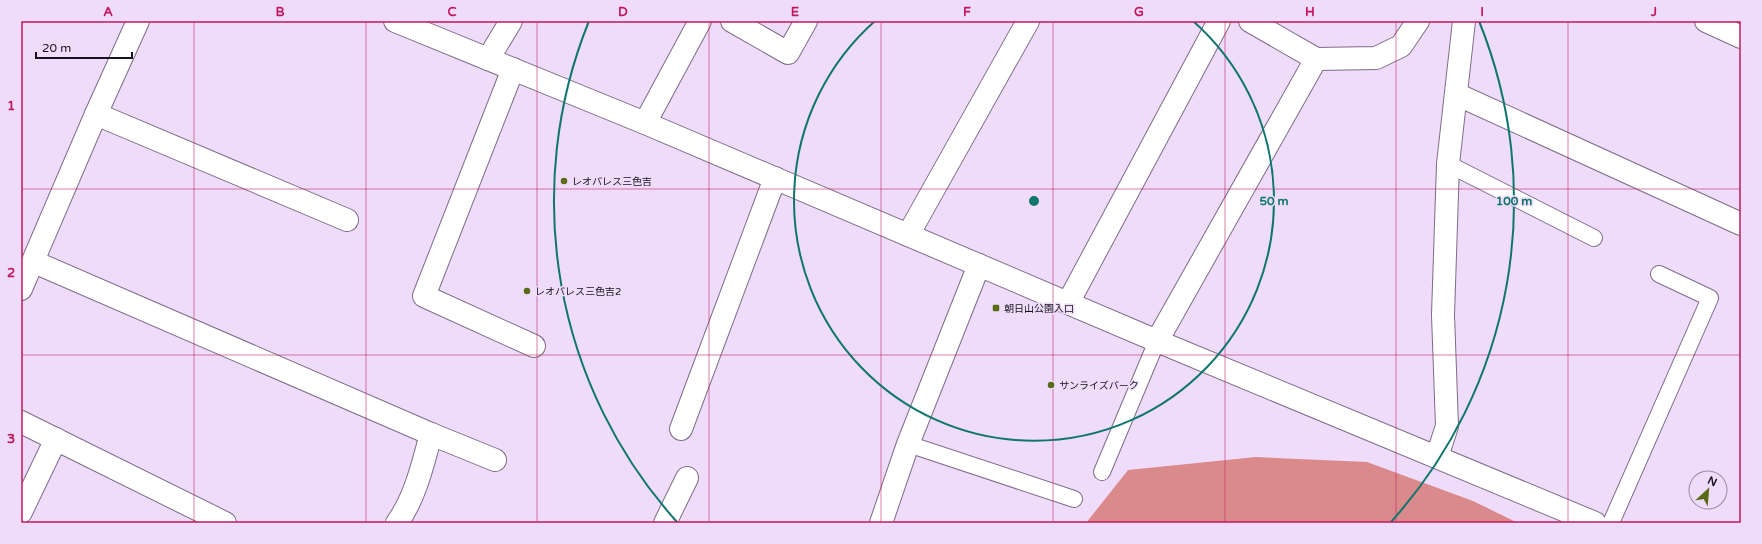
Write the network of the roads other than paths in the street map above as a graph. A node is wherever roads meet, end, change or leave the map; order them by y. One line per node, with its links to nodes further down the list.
1 (138, 21): 18 (street)
2 (395, 21): 14 (street)
3 (511, 21): 14 (street)
4 (700, 21): 19 (street)
5 (732, 21): 6 (street)
6 (806, 21)
7 (1028, 21): 24 (street)
8 (1219, 21): 30 (street)
9 (1250, 21): 15 (street)
10 (1418, 21): 15 (street)
11 (1464, 21): 17 (street)
12 (1706, 21): 13 (street)
13 (1741, 37)
14 (488, 59): 16 (street)
15 (1316, 59): 31 (street)
16 (513, 69): 19 (street); 32 (street)
17 (1456, 94): 20 (street); 23 (street)
18 (96, 114): 22 (street); 26 (street)
19 (645, 123): 21 (street)
20 (1448, 164): 25 (lane); 38 (street)
21 (775, 178): 24 (street); 34 (street)
22 (347, 220)
23 (1741, 224)
24 (908, 235): 27 (street)
25 (1594, 238)
26 (34, 262): 29 (street); 35 (street)
27 (979, 265): 30 (street); 37 (street)
28 (1659, 274): 49 (lane)
29 (21, 289)
30 (1068, 303): 31 (street)
31 (1157, 341): 38 (street); 40 (lane)
32 (534, 346)
33 (21, 422): 36 (street)
34 (681, 429)
35 (431, 434): 39 (street); 45 (street)
36 (56, 440): 43 (street); 44 (street)
37 (908, 444): 42 (lane); 47 (street)
38 (1437, 457): 48 (street)
39 (495, 460)
40 (1102, 472)
41 (687, 478): 46 (street)
42 (1074, 499)
43 (21, 512)
44 (220, 522)
45 (396, 523)
46 (665, 523)
47 (881, 523)
48 (1595, 523)
49 (1610, 523)

